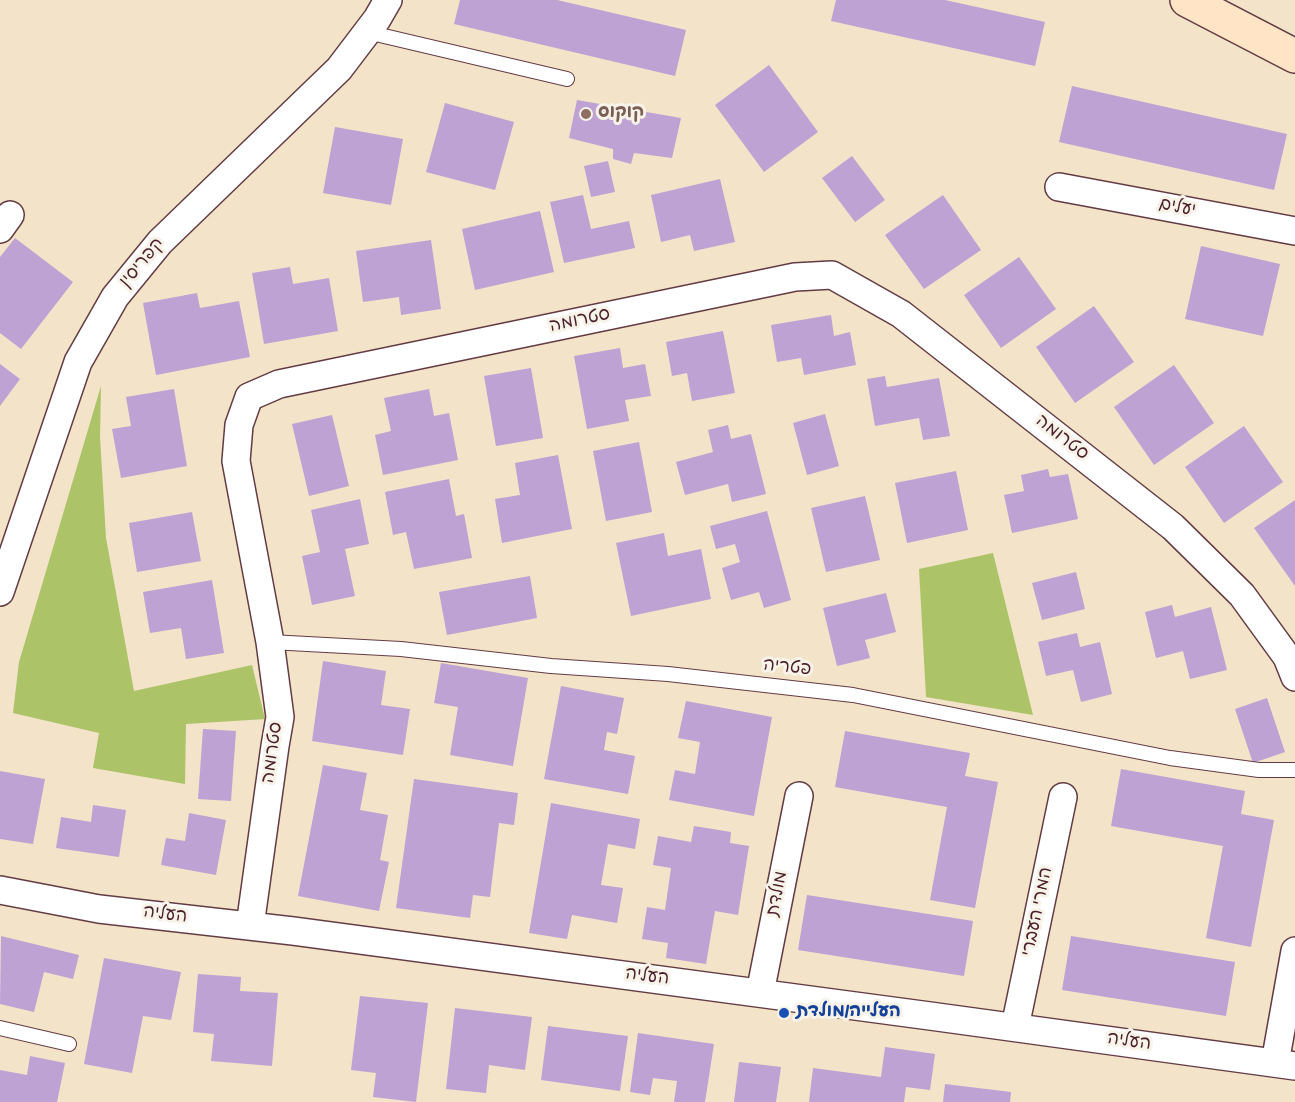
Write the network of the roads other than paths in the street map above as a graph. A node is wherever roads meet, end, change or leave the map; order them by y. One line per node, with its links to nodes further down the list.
1 (388, 0): 4 (street, קפריסין)
2 (1187, 0): 6 (street)
3 (1233, 0): 5 (street)
4 (368, 32): 7 (lane); 10 (street, קפריסין)
5 (1295, 33)
6 (1295, 57)
7 (567, 79)
8 (1059, 187): 9 (street, יעלים)
9 (1295, 231)
10 (0, 592)
11 (270, 642): 12 (street, סטרומה); 13 (lane, פטריה); 17 (street, סטרומה)
12 (1295, 677)
13 (1295, 770)
14 (798, 796): 19 (street, מולדת)
15 (1063, 797): 20 (street, המרי העברי)
16 (0, 890): 17 (street, העליה)
17 (250, 926): 19 (street, העליה)
18 (1295, 951): 23 (street)
19 (760, 993): 20 (street, העליה)
20 (1015, 1027): 23 (street, העליה)
21 (0, 1028): 22 (lane)
22 (69, 1044)
23 (1285, 1065)

